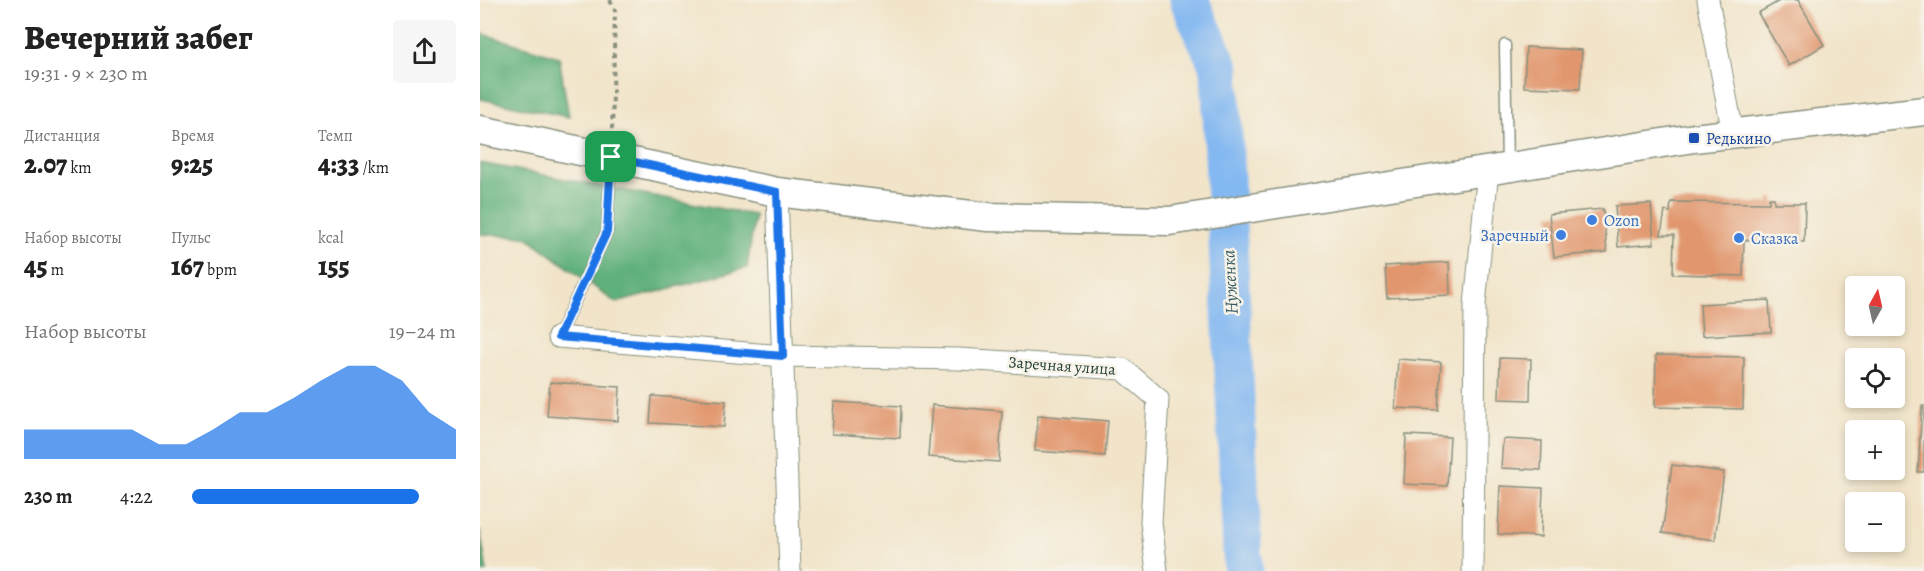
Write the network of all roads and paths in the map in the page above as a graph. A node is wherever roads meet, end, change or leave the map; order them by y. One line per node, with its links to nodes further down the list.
1 (610, 0): 7 (path)
2 (1708, 0): 6 (street)
3 (1505, 45): 8 (lane)
4 (1924, 111): 6 (main road)
5 (480, 130): 7 (main road)
6 (1733, 134): 8 (main road)
7 (611, 157): 9 (main road); 10 (lane)
8 (1498, 169): 9 (main road); 14 (street)
9 (777, 192): 11 (street)
10 (558, 337): 11 (street, Заречная улица)
11 (783, 356): 12 (street); 13 (street, Заречная улица)
12 (790, 571)
13 (1157, 571)
14 (1473, 571)

